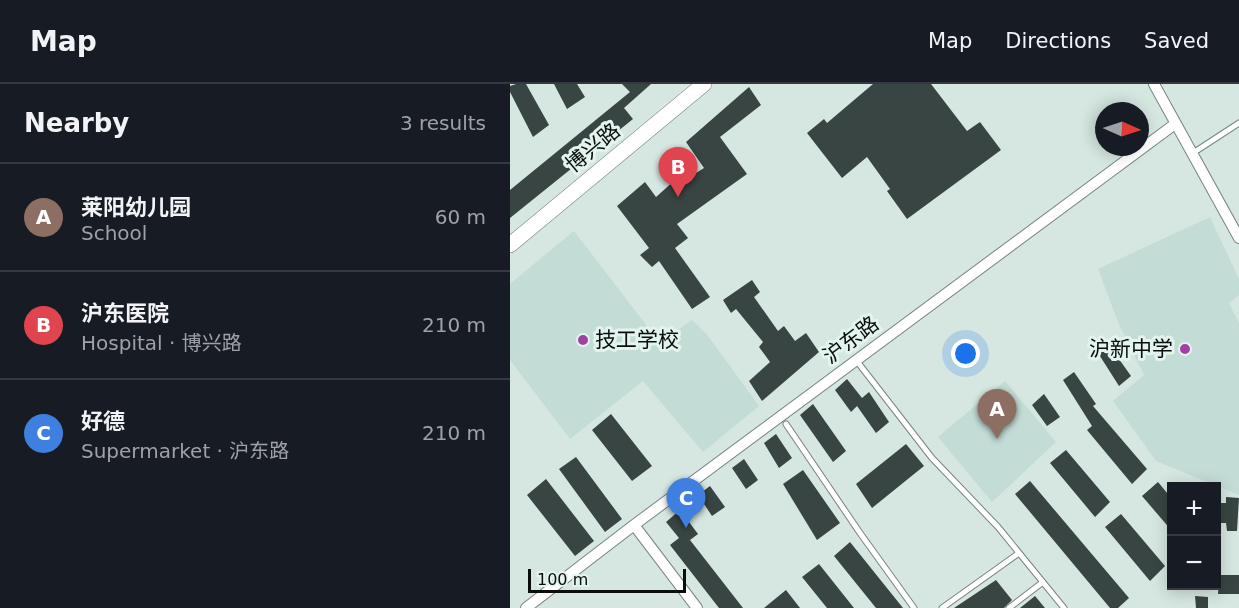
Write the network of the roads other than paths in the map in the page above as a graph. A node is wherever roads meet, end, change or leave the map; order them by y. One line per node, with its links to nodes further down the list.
1 (1154, 84): 4 (street)
2 (695, 87): 7 (street, 博兴路)
3 (1239, 123): 5 (lane)
4 (1175, 124): 5 (street); 8 (street, 沪东路)
5 (1192, 154): 6 (street)
6 (1239, 238)
7 (510, 245)
8 (856, 360): 10 (street, 沪东路); 11 (lane)
9 (786, 424): 15 (lane)
10 (634, 525): 13 (street, 沪东路); 14 (street)
11 (1019, 553): 12 (lane); 16 (lane)
12 (1043, 582): 17 (lane); 18 (lane)
13 (526, 608)
14 (697, 608)
15 (914, 608)
16 (942, 608)
17 (1009, 608)
18 (1064, 608)

